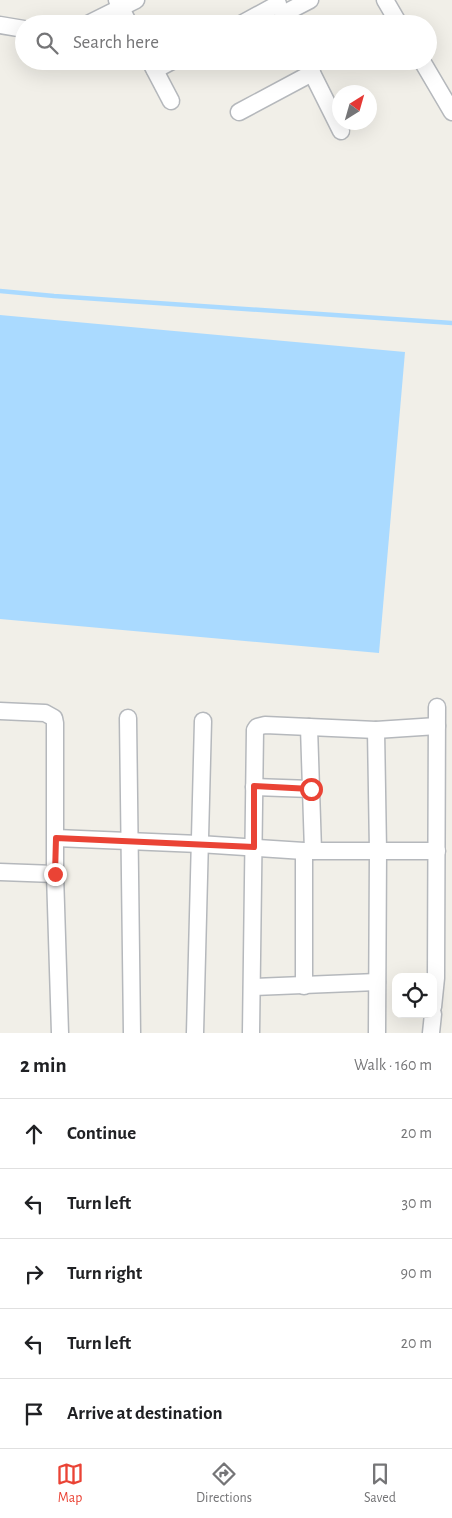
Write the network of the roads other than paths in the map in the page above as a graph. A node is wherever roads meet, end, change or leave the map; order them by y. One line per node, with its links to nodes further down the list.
1 (136, 0): 4 (street)
2 (310, 0): 5 (street)
3 (385, 0): 8 (street)
4 (119, 4): 6 (street)
5 (281, 11): 7 (street)
6 (102, 15)
7 (269, 15)
8 (394, 15)
9 (0, 25): 10 (street)
10 (15, 28)
11 (154, 70): 15 (street)
12 (304, 70): 17 (street)
13 (310, 70): 18 (street)
14 (427, 70): 16 (street)
15 (171, 101)
16 (452, 111)
17 (239, 112)
18 (341, 131)
19 (437, 707): 23 (street)
20 (0, 712): 28 (street)
21 (128, 718): 29 (street)
22 (203, 721): 30 (street)
23 (437, 726): 25 (street); 34 (street)
24 (309, 727): 25 (street); 26 (street); 27 (street)
25 (376, 730): 33 (street)
26 (254, 786): 27 (street); 31 (street)
27 (311, 789): 32 (street)
28 (56, 838): 29 (street); 36 (street)
29 (128, 841): 30 (street); 43 (street)
30 (199, 844): 31 (street); 44 (street)
31 (254, 847): 32 (street); 40 (street)
32 (308, 851): 33 (street); 39 (street)
33 (378, 851): 34 (street); 38 (street)
34 (437, 851): 37 (street)
35 (0, 872): 36 (street)
36 (55, 874): 42 (street)
37 (436, 973)
38 (377, 982): 39 (street); 46 (street)
39 (304, 986): 40 (street)
40 (252, 988): 45 (street)
41 (432, 1018): 47 (street)
42 (60, 1033)
43 (132, 1033)
44 (194, 1033)
45 (251, 1033)
46 (377, 1033)
47 (431, 1033)

